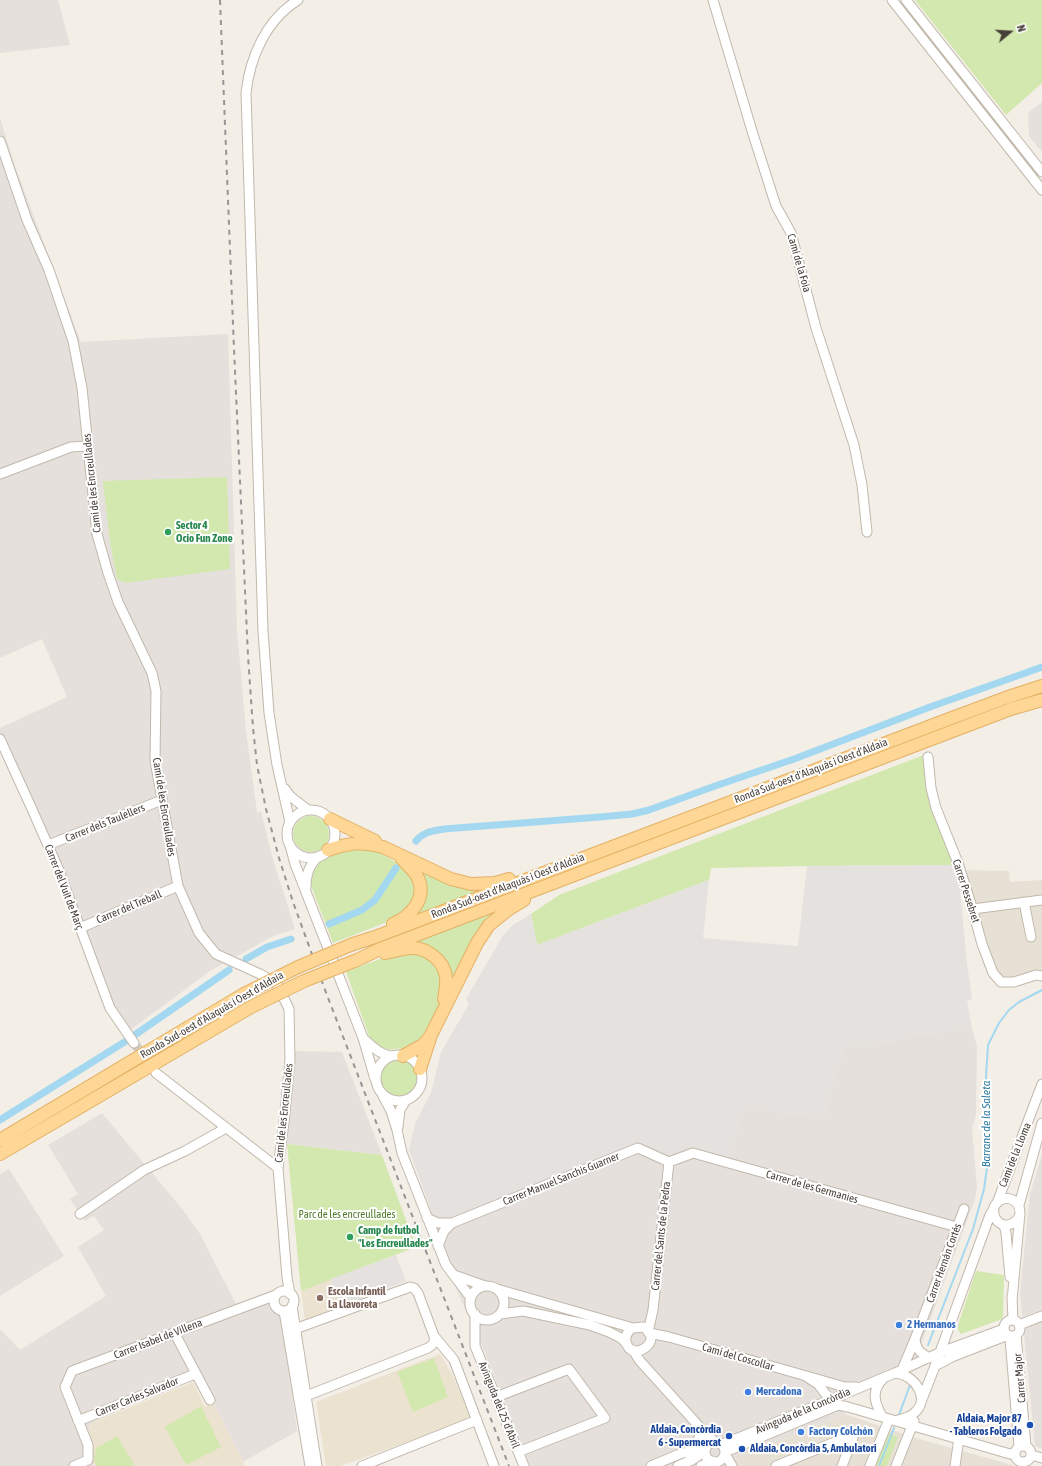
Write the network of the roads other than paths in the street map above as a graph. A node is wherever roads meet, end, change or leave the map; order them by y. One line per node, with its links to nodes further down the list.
1 (298, 0): 17 (street)
2 (713, 0): 12 (street, Camí de la Foia)
3 (892, 0): 9 (street)
4 (906, 0): 7 (street)
5 (0, 141): 6 (street, Camí de les Encreullades)
6 (9, 170): 8 (street); 10 (street, Camí de les Encreullades)
7 (1042, 172)
8 (0, 174)
9 (1042, 190)
10 (88, 446): 11 (street); 18 (street, Camí de les Encreullades)
11 (0, 474)
12 (867, 532)
13 (1042, 686): 26 (main road, Ronda Sud-oest d'Alaquàs i Oest d'Aldaia)
14 (1042, 700): 28 (main road, Ronda Sud-oest d'Alaquàs i Oest d'Aldaia)
15 (0, 740): 22 (street, Carrer del Vuit de Març)
16 (928, 757): 32 (street, Carrer Pessebret)
17 (282, 783): 19 (street); 21 (street)
18 (162, 800): 22 (street, Carrer dels Taulellers); 27 (street, Camí de les Encreullades)
19 (308, 810): 20 (street); 21 (street)
20 (330, 819): 24 (main road); 25 (street)
21 (290, 822): 23 (street)
22 (48, 845): 33 (street, Carrer del Vuit de Març)
23 (290, 845): 25 (street); 29 (street)
24 (388, 849): 25 (main road); 26 (main road); 35 (main road)
25 (324, 853): 29 (street)
26 (532, 877): 35 (main road, Ronda Sud-oest d'Alaquàs i Oest d'Aldaia)
27 (178, 886): 33 (street, Carrer del Treball); 55 (street, Camí de les Encreullades)
28 (536, 889): 36 (main road, Ronda Sud-oest d'Alaquàs i Oest d'Aldaia); 38 (main road)
29 (307, 893): 40 (street)
30 (1042, 900): 31 (street)
31 (1024, 902): 32 (street); 34 (street)
32 (973, 909): 37 (street, Carrer Pessebret)
33 (80, 928): 41 (street, Carrer del Vuit de Març)
34 (1030, 937)
35 (353, 944): 52 (main road, Ronda Sud-oest d'Alaquàs i Oest d'Aldaia, bridge)
36 (357, 960): 38 (main road); 53 (main road, Ronda Sud-oest d'Alaquàs i Oest d'Aldaia, bridge)
37 (1042, 976)
38 (443, 1008): 39 (main road)
39 (431, 1035): 42 (main road); 43 (main road)
40 (363, 1038): 42 (street); 45 (street)
41 (134, 1044)
42 (397, 1056): 43 (street); 45 (street)
43 (420, 1069): 48 (street)
44 (156, 1073): 50 (street)
45 (376, 1079): 47 (street)
46 (1042, 1084): 57 (street, Camí de la Lloma)
47 (383, 1096): 48 (street); 51 (street)
48 (406, 1100): 51 (street)
49 (1042, 1123): 56 (street, Camí de la Lloma)
50 (226, 1128): 55 (street); 59 (street)
51 (397, 1130): 61 (street)
52 (0, 1140)
53 (0, 1154)
54 (669, 1162): 62 (street, Carrer Manuel Sanchis Guarner); 64 (street, Carrer de les Germanies); 77 (street, Carrer del Sants de la Pedra)
55 (278, 1168): 68 (street, Camí de les Encreullades)
56 (1019, 1205): 57 (street); 60 (street)
57 (995, 1206): 63 (street); 66 (street)
58 (964, 1209): 64 (street, Carrer Hernán Cortés)
59 (80, 1214)
60 (1020, 1215): 63 (street); 75 (street)
61 (427, 1218): 62 (street, Carrer Manuel Sanchis Guarner); 65 (street)
62 (452, 1223): 65 (street)
63 (1002, 1224): 66 (street); 75 (street)
64 (957, 1227): 91 (street, Carrer Hernán Cortés)
65 (438, 1246): 67 (street)
66 (974, 1263): 86 (street)
67 (452, 1274): 69 (street); 73 (street)
68 (287, 1277): 71 (street); 72 (street, Camí de les Encreullades)
69 (485, 1286): 70 (street); 73 (street)
70 (497, 1289): 79 (street); 83 (street)
71 (278, 1294): 72 (street); 74 (street, Carrer Isabel de Villena); 76 (street)
72 (290, 1294): 76 (street)
73 (471, 1298): 78 (street)
74 (259, 1300): 76 (street); 85 (street, Carrer Isabel de Villena)
75 (1012, 1301): 82 (street)
76 (284, 1309): 84 (street); 125 (street)
77 (652, 1312): 83 (street); 89 (street); 90 (street, Carrer del Sants de la Pedra)
78 (475, 1314): 81 (street); 92 (street, Avinguda del 25 d'Abril)
79 (500, 1314): 81 (street); 94 (street)
80 (1042, 1316): 82 (street)
81 (489, 1320): 92 (street)
82 (1016, 1323): 87 (street); 87 (street)
83 (636, 1327): 90 (street); 94 (street)
84 (295, 1329): 88 (street); 104 (street)
85 (174, 1332): 100 (street); 112 (street, Carrer Isabel de Villena)
86 (947, 1332): 93 (street); 95 (street)
87 (1010, 1334): 93 (street); 97 (street); 117 (street, Carrer Major)
88 (434, 1336): 104 (street); 111 (street)
89 (668, 1337): 90 (street); 102 (street, Camí del Coscollar)
90 (648, 1339): 94 (street); 98 (street, Carrer del Sants de la Pedra)
91 (915, 1340): 96 (street); 99 (street, Carrer Hernán Cortés)
92 (475, 1344): 105 (street, Avinguda del 25 d'Abril)
93 (959, 1346): 95 (street)
94 (630, 1347): 98 (street)
95 (941, 1352): 96 (street); 97 (street)
96 (930, 1358): 99 (street)
97 (935, 1366): 108 (street)
98 (647, 1368): 114 (street)
99 (898, 1371): 101 (street); 108 (street)
100 (195, 1374): 106 (street); 112 (street, Carrer Carles Salvador)
101 (885, 1377): 103 (street, Avinguda de la Concòrdia); 110 (street)
102 (810, 1378): 103 (street, Camí del Coscollar); 107 (street, Camí del Coscollar); 109 (street)
103 (861, 1387): 107 (street, Avinguda de la Concòrdia)
104 (306, 1396): 126 (street)
105 (496, 1397): 118 (street, Avinguda del 25 d'Abril); 118 (street)
106 (210, 1400)
107 (834, 1403): 109 (street, Avinguda de la Concòrdia); 110 (street); 116 (street)
108 (920, 1404): 110 (street); 113 (street)
109 (817, 1406): 116 (street, Avinguda de la Concòrdia)
110 (889, 1419): 113 (street); 136 (street)
111 (477, 1420): 127 (street); 128 (street)
112 (78, 1421): 124 (street)
113 (913, 1426): 115 (street); 137 (street)
114 (701, 1429): 116 (street); 120 (street); 121 (street)
115 (959, 1438): 117 (street); 138 (street)
116 (721, 1448): 121 (street); 121 (street); 133 (street)
117 (1020, 1448): 119 (street); 123 (street)
118 (518, 1452): 129 (street, Avinguda del 25 d'Abril)
119 (1031, 1455): 122 (street); 123 (street)
120 (692, 1456): 121 (street); 130 (street); 131 (street)
121 (710, 1456): 132 (street); 133 (street)
122 (1042, 1458)
123 (1024, 1464)
124 (74, 1466)
125 (310, 1466)
126 (317, 1466)
127 (362, 1466)
128 (494, 1466)
129 (524, 1466)
130 (651, 1466)
131 (678, 1466)
132 (701, 1466)
133 (730, 1466)
134 (776, 1466): 135 (street)
135 (842, 1466)
136 (870, 1466)
137 (896, 1466)
138 (954, 1466)

